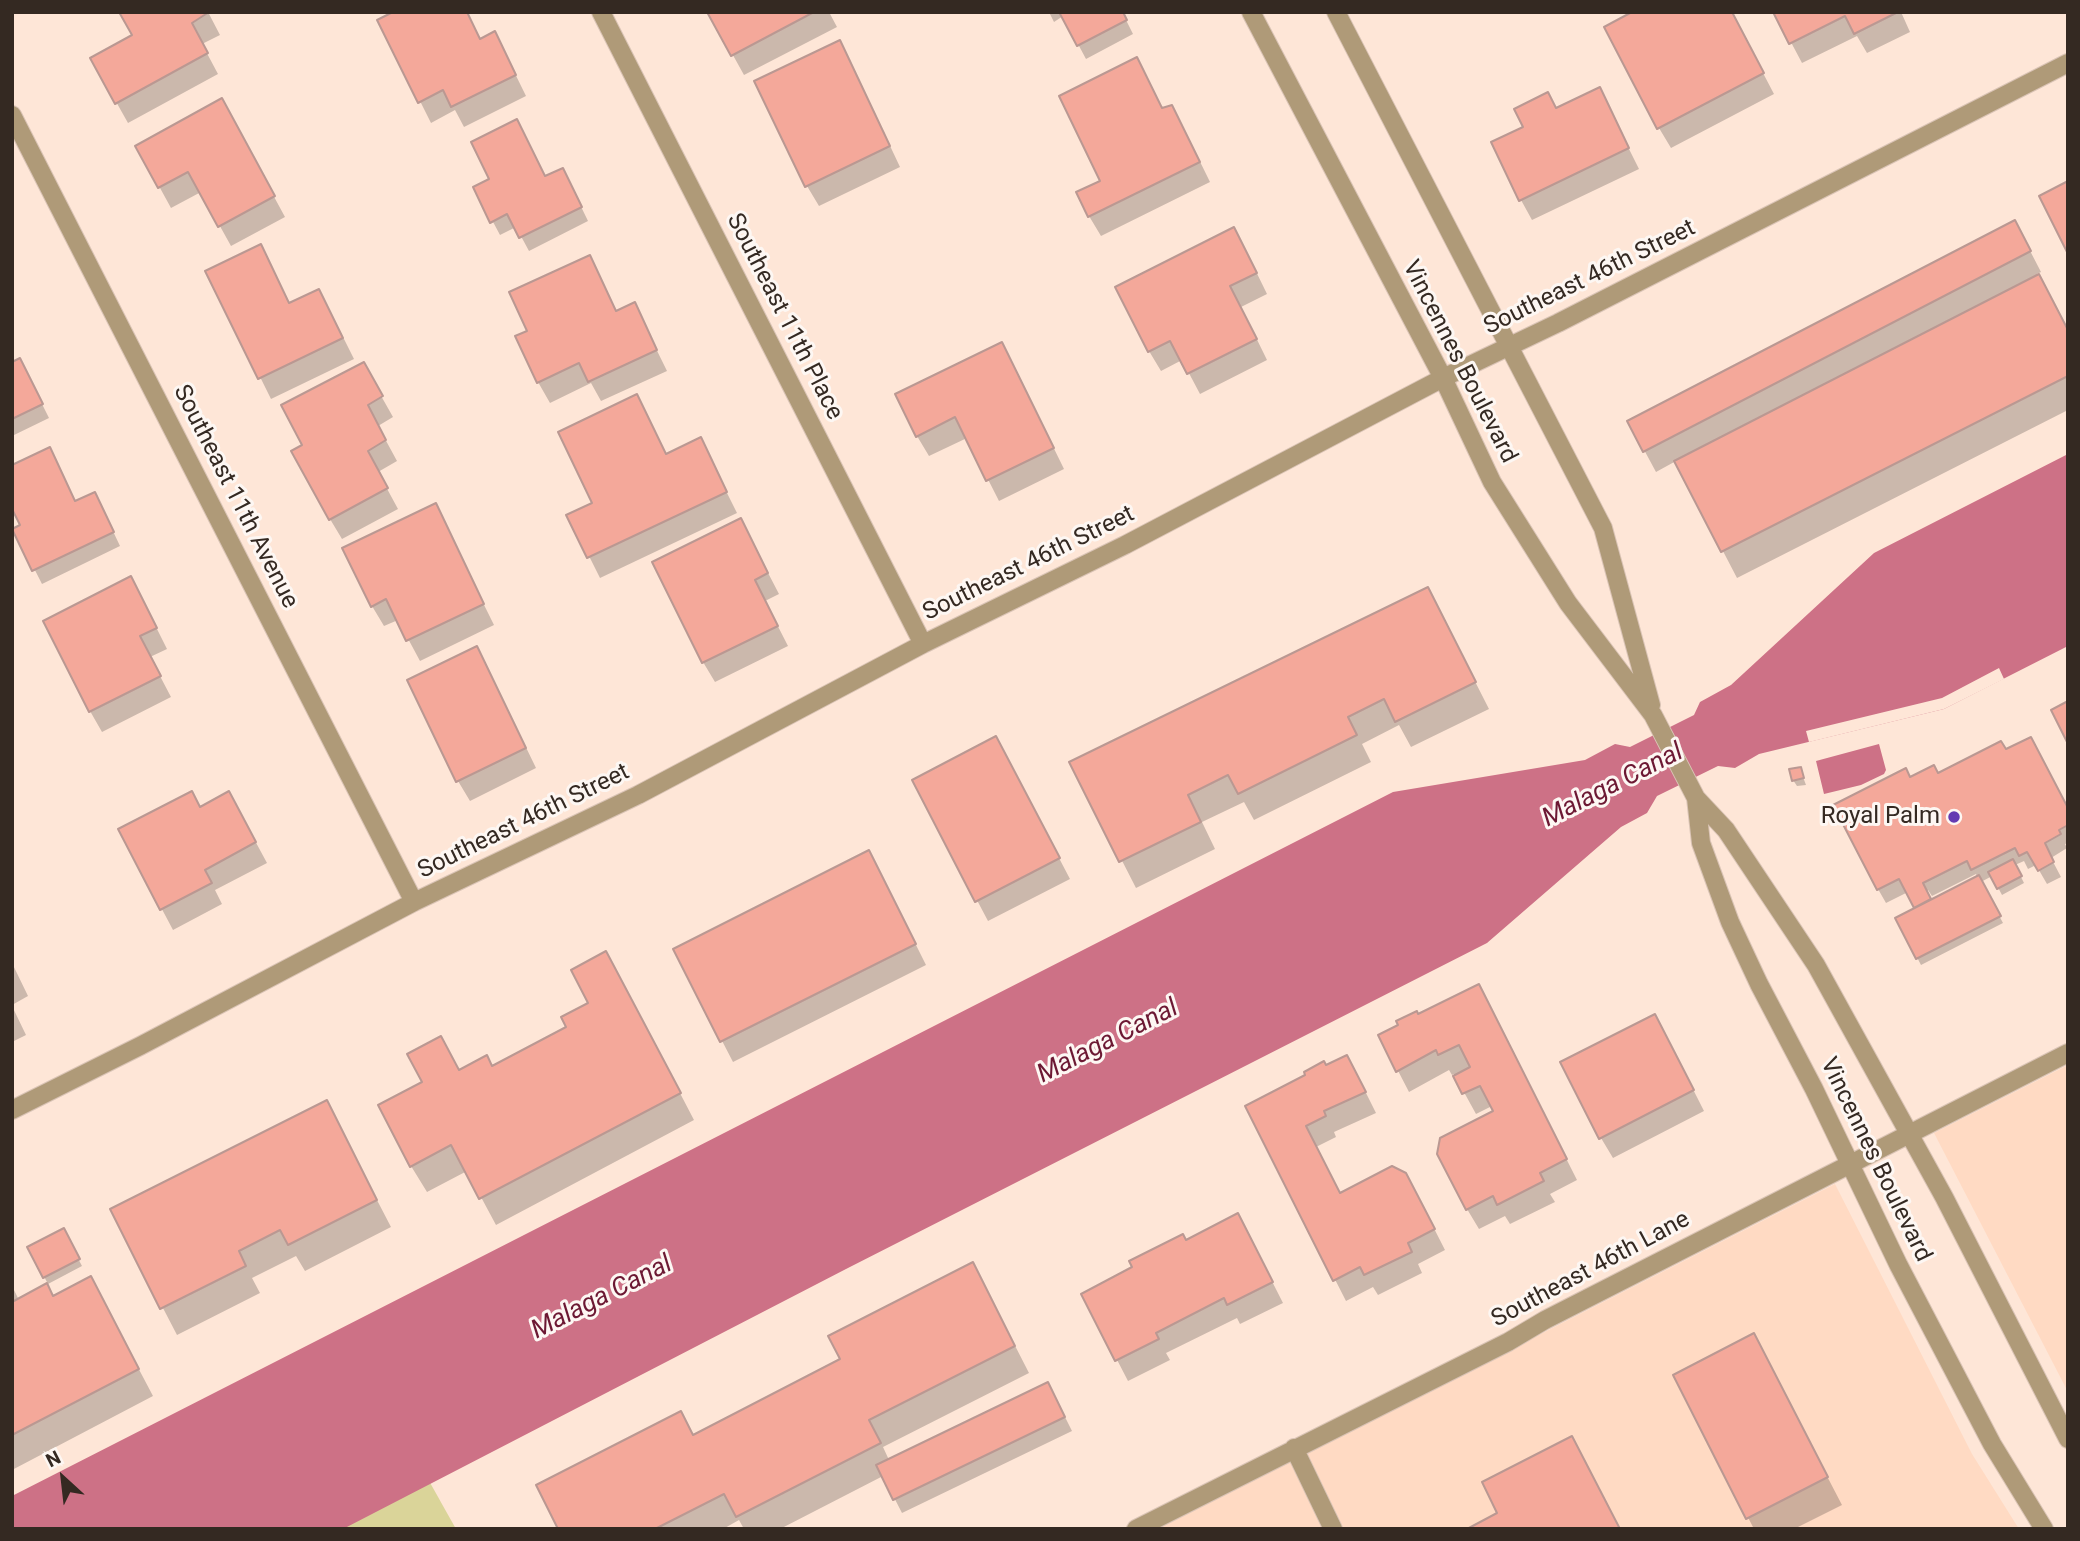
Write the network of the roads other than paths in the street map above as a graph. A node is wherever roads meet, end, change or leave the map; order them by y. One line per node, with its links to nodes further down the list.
1 (601, 12): 8 (street, Southeast 11th Place)
2 (1251, 12): 7 (street, Vincennes Boulevard)
3 (1336, 12): 6 (street, Vincennes Boulevard)
4 (2068, 63): 6 (street, Southeast 46th Street)
5 (12, 115): 11 (street, Southeast 11th Avenue)
6 (1510, 345): 7 (street, Southeast 46th Street); 9 (street, Vincennes Boulevard)
7 (1443, 378): 8 (street, Southeast 46th Street); 9 (street, Vincennes Boulevard)
8 (923, 644): 11 (street, Southeast 46th Street)
9 (1653, 715): 10 (street, Vincennes Boulevard)
10 (1696, 798): 14 (street, Vincennes Boulevard); 15 (street, Vincennes Boulevard)
11 (414, 902): 13 (street, Southeast 46th Street)
12 (2068, 1053): 14 (street, Southeast 46th Lane)
13 (12, 1110)
14 (1909, 1133): 15 (street, Southeast 46th Lane); 16 (street, Vincennes Boulevard)
15 (1849, 1164): 17 (street, Southeast 46th Lane); 20 (street, Vincennes Boulevard)
16 (2068, 1439)
17 (1294, 1448): 18 (street, Southeast 46th Lane); 19 (street)
18 (1136, 1529)
19 (1334, 1529)
20 (2044, 1529)

